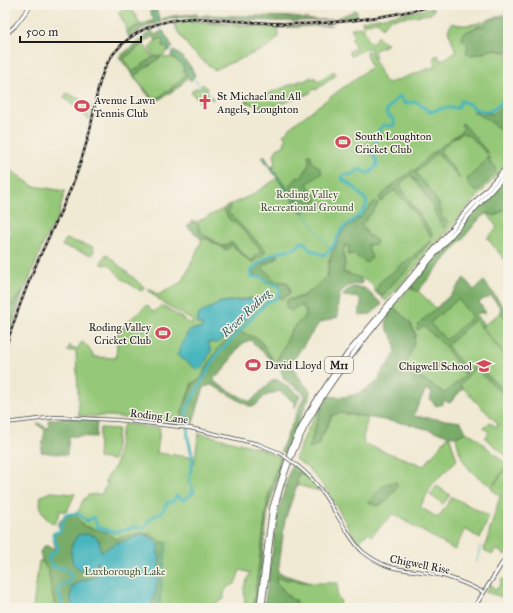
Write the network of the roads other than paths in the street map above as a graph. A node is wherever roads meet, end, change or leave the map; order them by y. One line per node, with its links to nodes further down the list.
1 (31, 5): 2 (main road)
2 (5, 35)
3 (508, 166): 9 (highway, M11)
4 (508, 172): 10 (highway, M11)
5 (5, 423): 6 (main road, Roding Lane, bridge)
6 (303, 470): 8 (main road, Chigwell Rise)
7 (508, 554): 8 (main road)
8 (483, 592): 11 (main road)
9 (259, 608)
10 (262, 608)
11 (474, 608)

